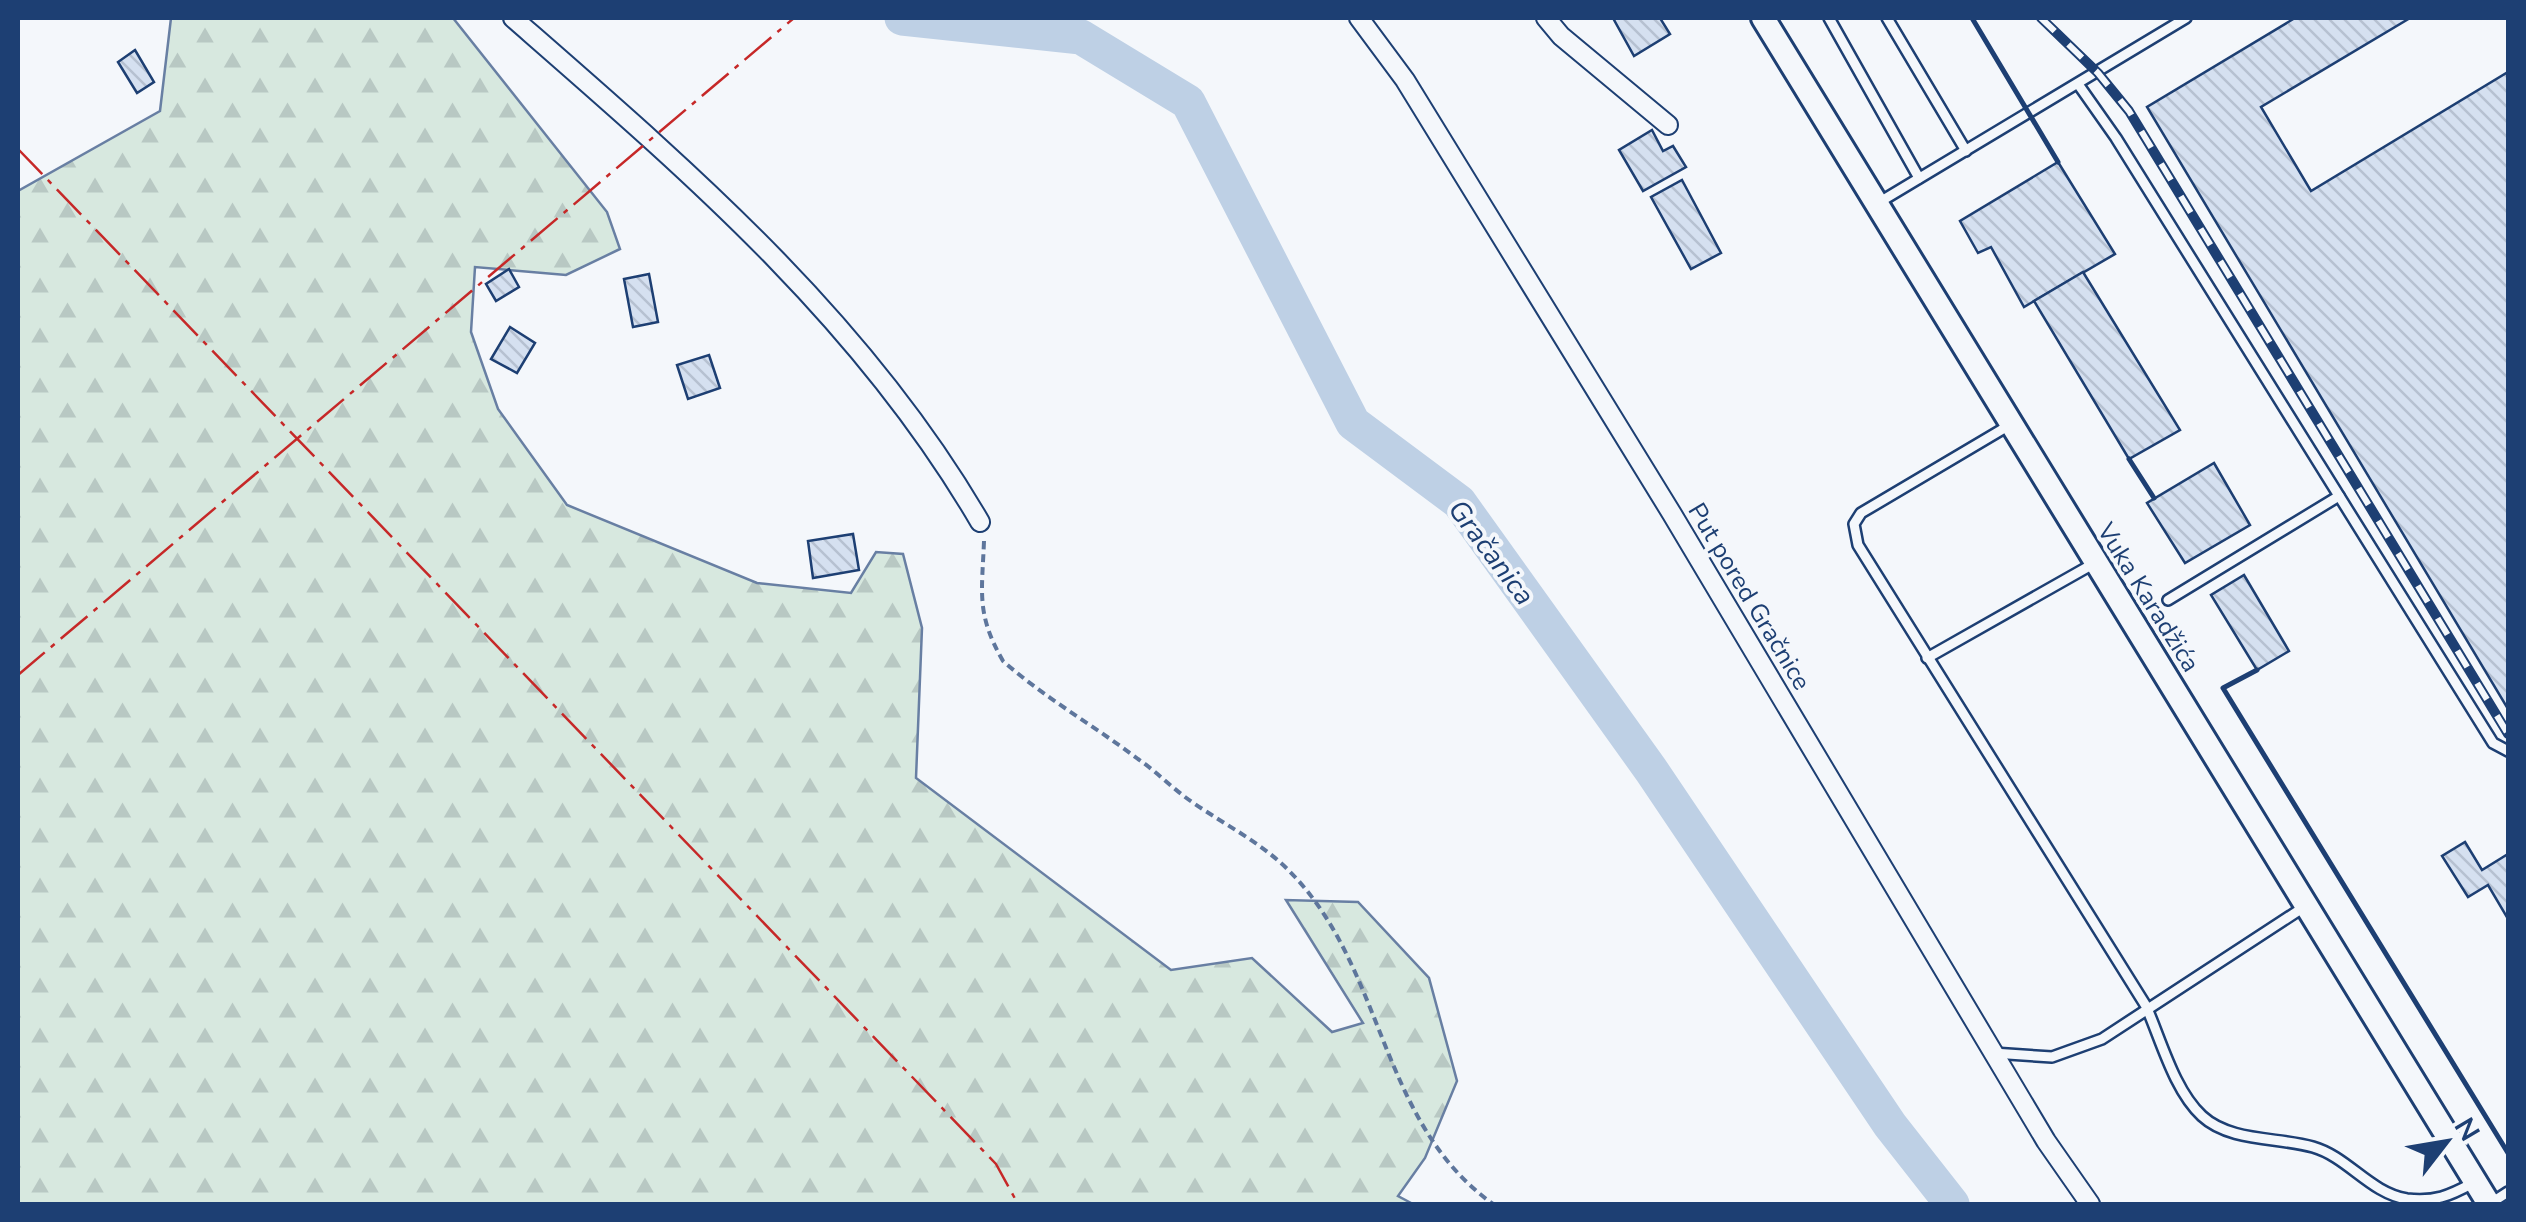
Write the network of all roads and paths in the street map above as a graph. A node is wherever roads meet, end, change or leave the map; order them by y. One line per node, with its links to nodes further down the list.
1 (513, 18): 15 (street)
2 (1359, 18): 22 (street, Put pored Gračnice)
3 (1546, 18): 9 (street)
4 (1762, 18): 12 (street, Vuka Karadžića)
5 (1828, 18): 11 (lane)
6 (1887, 18): 10 (lane)
7 (2186, 18): 8 (lane)
8 (2078, 84): 10 (lane); 14 (lane)
9 (1668, 125)
10 (1966, 150): 11 (lane)
11 (1919, 178): 12 (lane)
12 (1876, 204): 13 (street, Vuka Karadžića)
13 (2011, 424): 16 (street, Vuka Karadžića); 18 (lane)
14 (2340, 496): 17 (lane); 19 (lane)
15 (980, 522): 25 (path)
16 (2096, 563): 18 (lane); 20 (street, Vuka Karadžića)
17 (2168, 600)
18 (1927, 658): 21 (lane)
19 (2508, 751)
20 (2306, 906): 21 (lane); 23 (street, Vuka Karadžića)
21 (2146, 1006): 22 (lane); 23 (lane)
22 (1994, 1053): 26 (street, Put pored Gračnice)
23 (2475, 1182): 27 (street, Vuka Karadžića)
24 (2508, 1192): 27 (lane)
25 (1493, 1204)
26 (2090, 1204)
27 (2489, 1204)

